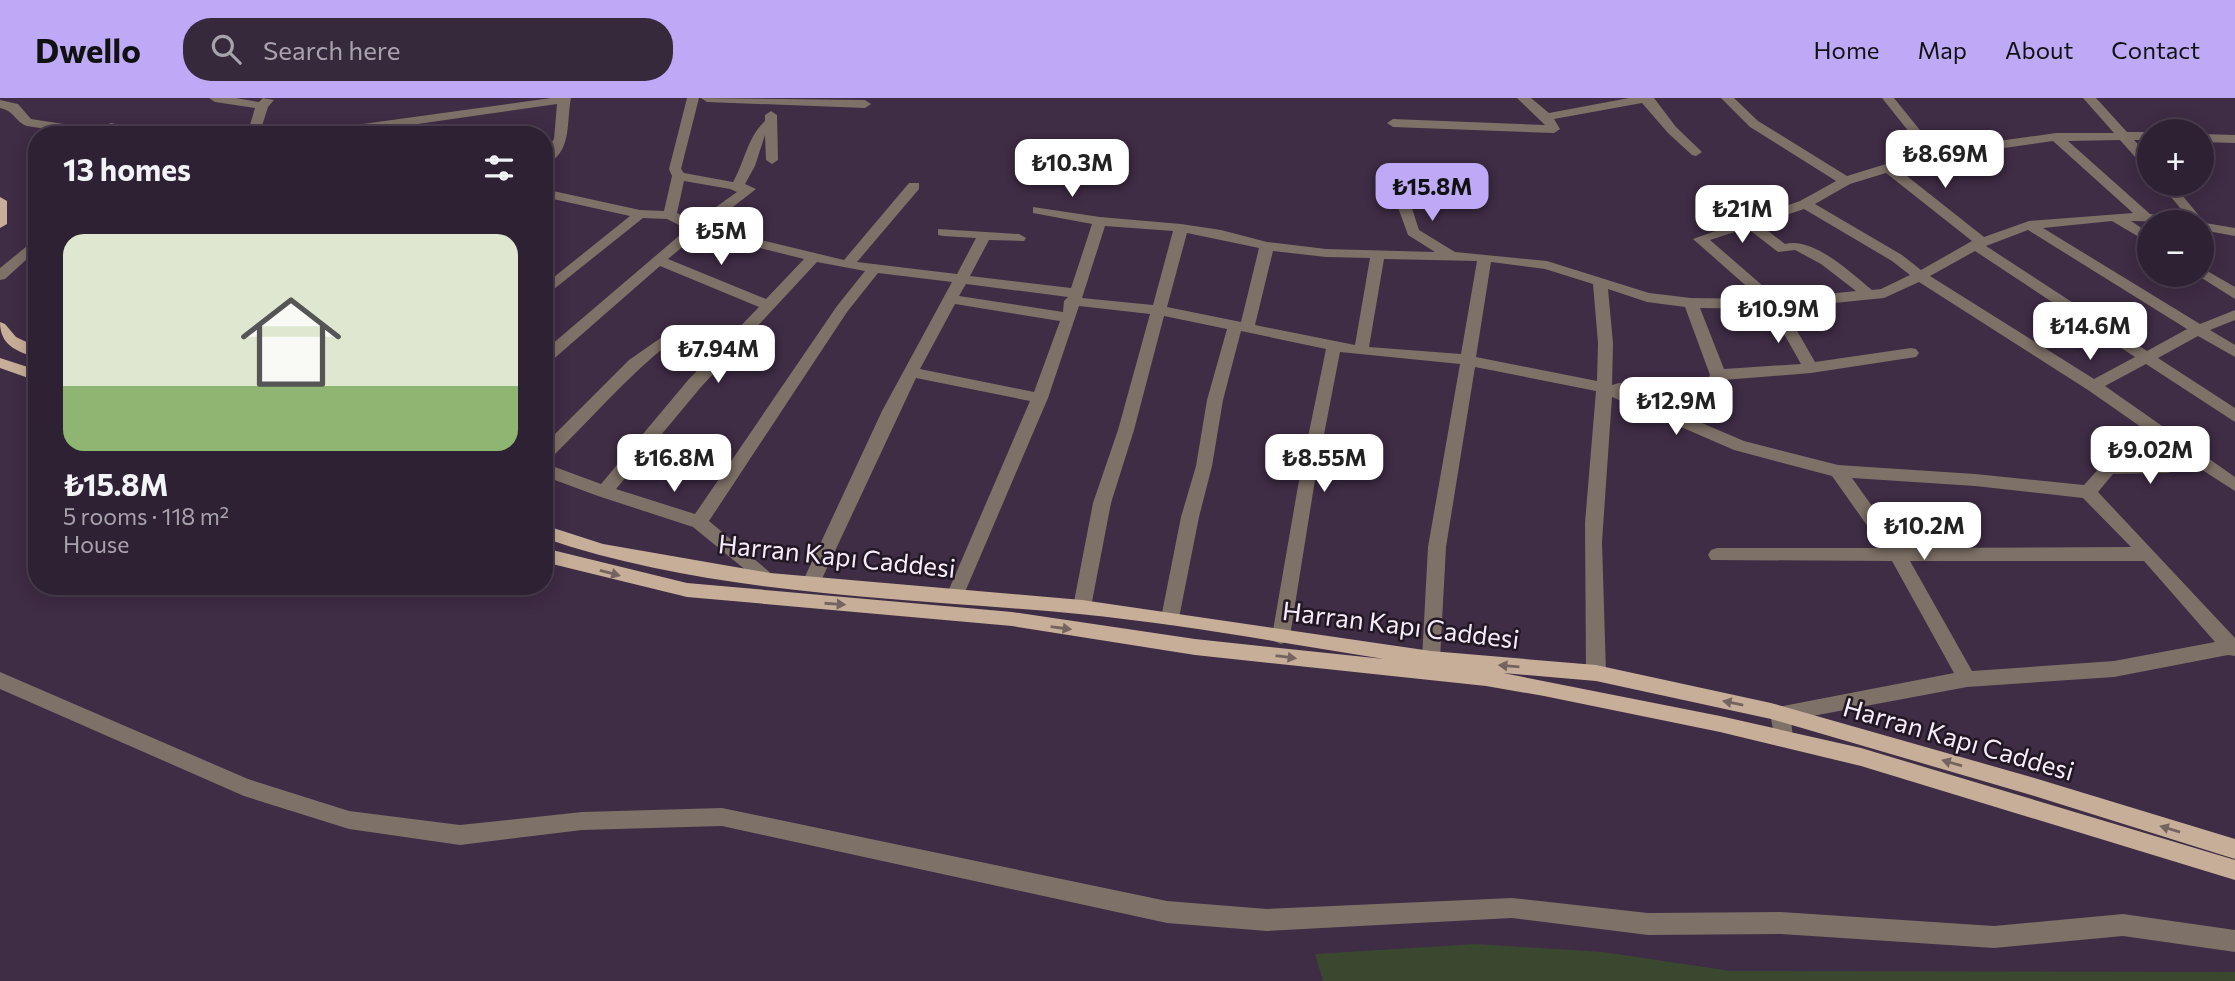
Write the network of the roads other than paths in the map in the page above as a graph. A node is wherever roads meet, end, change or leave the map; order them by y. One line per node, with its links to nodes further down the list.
1 (215, 98): 12 (street)
2 (693, 98): 34 (street)
3 (707, 98): 10 (street)
4 (1523, 98): 15 (street)
5 (1647, 98): 11 (street); 28 (street)
6 (1727, 98): 35 (street)
7 (1888, 98): 30 (street)
8 (2089, 98): 23 (street)
9 (567, 99): 16 (street); 29 (street)
10 (773, 99): 14 (street); 18 (street)
11 (1629, 99): 15 (street)
12 (266, 102): 20 (street)
13 (0, 104): 19 (street)
14 (866, 104)
15 (1547, 117): 17 (street)
16 (404, 121): 21 (street); 22 (street)
17 (1393, 123)
18 (769, 124): 32 (street); 37 (street)
19 (52, 126)
20 (257, 126)
21 (371, 126)
22 (404, 126)
23 (2124, 134): 24 (street); 25 (street); 27 (street)
24 (2137, 135)
25 (2056, 137): 30 (street); 45 (street)
26 (2230, 139): 31 (street)
27 (2137, 150)
28 (1696, 152)
29 (553, 154)
30 (1933, 154): 33 (street)
31 (2235, 154)
32 (772, 160)
33 (1887, 167): 35 (street); 64 (street)
34 (679, 176): 37 (street); 49 (street)
35 (1845, 181): 44 (street)
36 (914, 186): 72 (street)
37 (736, 188): 56 (street)
38 (553, 195): 40 (street)
39 (2176, 196): 46 (street)
40 (563, 198): 43 (street); 48 (street)
41 (1402, 199): 67 (street)
42 (0, 201): 53 (main road)
43 (553, 201)
44 (1805, 204): 54 (street); 75 (street)
45 (2138, 210)
46 (2188, 210)
47 (1038, 211): 52 (street)
48 (640, 214): 49 (street); 79 (street)
49 (670, 215): 56 (street)
50 (2115, 217): 51 (street); 55 (street); 59 (street)
51 (2137, 217)
52 (1100, 221): 57 (street); 84 (street)
53 (0, 224)
54 (1751, 224): 81 (street); 85 (street)
55 (2029, 225): 64 (street); 91 (street)
56 (696, 228): 70 (street); 71 (street)
57 (1181, 228): 65 (street); 87 (street)
58 (2214, 228): 61 (street)
59 (2137, 231)
60 (943, 232): 62 (street)
61 (2232, 233)
62 (985, 234): 63 (street); 76 (street)
63 (1019, 238)
64 (1978, 243): 75 (street); 99 (street)
65 (1267, 246): 68 (street); 90 (street)
66 (28, 251): 74 (street)
67 (1452, 256): 68 (street); 69 (street)
68 (1377, 257): 96 (street)
69 (1485, 257): 78 (street); 100 (street)
70 (813, 258): 72 (street); 86 (street)
71 (660, 261): 86 (street); 95 (street)
72 (847, 265): 73 (street)
73 (874, 269): 76 (street); 117 (street)
74 (0, 276)
75 (1920, 276): 81 (street); 106 (street)
76 (962, 279): 82 (street); 84 (street)
77 (2214, 280): 80 (street)
78 (1600, 283): 83 (street); 107 (street)
79 (553, 286)
80 (2235, 293)
81 (1870, 295): 85 (street)
82 (951, 299): 84 (street); 103 (street)
83 (1691, 303): 85 (street); 105 (street)
84 (1071, 304): 87 (street); 108 (street)
85 (1776, 304): 102 (street)
86 (768, 305): 115 (street)
87 (1159, 310): 90 (street); 126 (street)
88 (2235, 315): 91 (street)
89 (0, 327): 94 (main road)
90 (1241, 327): 93 (street); 127 (street)
91 (2197, 330): 97 (street); 99 (street)
92 (662, 342): 110 (street)
93 (1334, 346): 96 (street); 128 (street)
94 (28, 348)
95 (553, 351)
96 (1361, 351): 100 (street)
97 (2235, 352)
98 (1911, 353): 102 (street)
99 (2143, 357): 106 (street); 109 (street)
100 (1467, 360): 107 (street); 130 (street)
101 (0, 363): 104 (main road)
102 (1811, 368): 105 (street)
103 (911, 372): 108 (street); 124 (street)
104 (28, 373)
105 (1718, 375): 107 (street)
106 (2094, 386): 111 (street)
107 (1605, 388): 112 (street); 131 (street)
108 (1040, 398): 125 (street)
109 (2235, 416)
110 (553, 446)
111 (2201, 459): 114 (street); 116 (street)
112 (1838, 471): 116 (street); 119 (street)
113 (553, 472): 115 (street)
114 (2235, 485)
115 (604, 492): 117 (street)
116 (2088, 492): 120 (street)
117 (699, 522): 123 (street)
118 (553, 534): 123 (main road, Harran Kapı Caddesi)
119 (1896, 553): 120 (street); 121 (street); 132 (street)
120 (2148, 554): 129 (street)
121 (1717, 555)
122 (553, 557): 135 (main road, Harran Kapı Caddesi, one-way to 135)
123 (770, 580): 124 (main road, Harran Kapı Caddesi)
124 (811, 583): 125 (main road, Harran Kapı Caddesi)
125 (956, 594): 126 (main road, Harran Kapı Caddesi)
126 (1082, 607): 127 (main road, Harran Kapı Caddesi)
127 (1170, 618): 128 (main road, Harran Kapı Caddesi)
128 (1281, 636): 130 (main road, Harran Kapı Caddesi)
129 (2234, 647): 132 (street)
130 (1431, 659): 131 (main road, Harran Kapı Caddesi, one-way to 130)
131 (1596, 673): 134 (main road, Harran Kapı Caddesi, one-way to 131)
132 (1967, 679): 134 (street)
133 (0, 680): 138 (street)
134 (1780, 714): 135 (street); 136 (main road, Harran Kapı Caddesi, one-way to 134)
135 (1783, 738): 137 (main road, Harran Kapı Caddesi)
136 (2235, 849)
137 (2235, 870)
138 (2235, 941)

